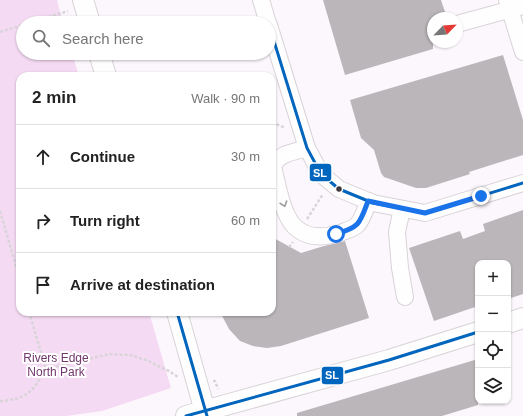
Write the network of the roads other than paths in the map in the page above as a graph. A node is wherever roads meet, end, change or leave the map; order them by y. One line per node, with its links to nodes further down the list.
1 (261, 0): 5 (street)
2 (76, 5): 4 (main road)
3 (514, 5): 6 (street); 8 (street)
4 (85, 16)
5 (266, 16)
6 (463, 22)
7 (276, 47): 11 (street)
8 (523, 52)
9 (101, 60): 10 (main road)
10 (105, 72)
11 (307, 148): 12 (street, one-way to 12); 15 (street)
12 (276, 159)
13 (276, 177): 15 (street, one-way to 15)
14 (523, 183): 16 (street)
15 (368, 201): 16 (street)
16 (402, 209): 17 (street)
17 (405, 297)
18 (178, 316): 22 (main road)
19 (523, 318): 20 (main road)
20 (511, 322)
21 (475, 333): 22 (main road)
22 (206, 413): 23 (main road)
23 (186, 416)

